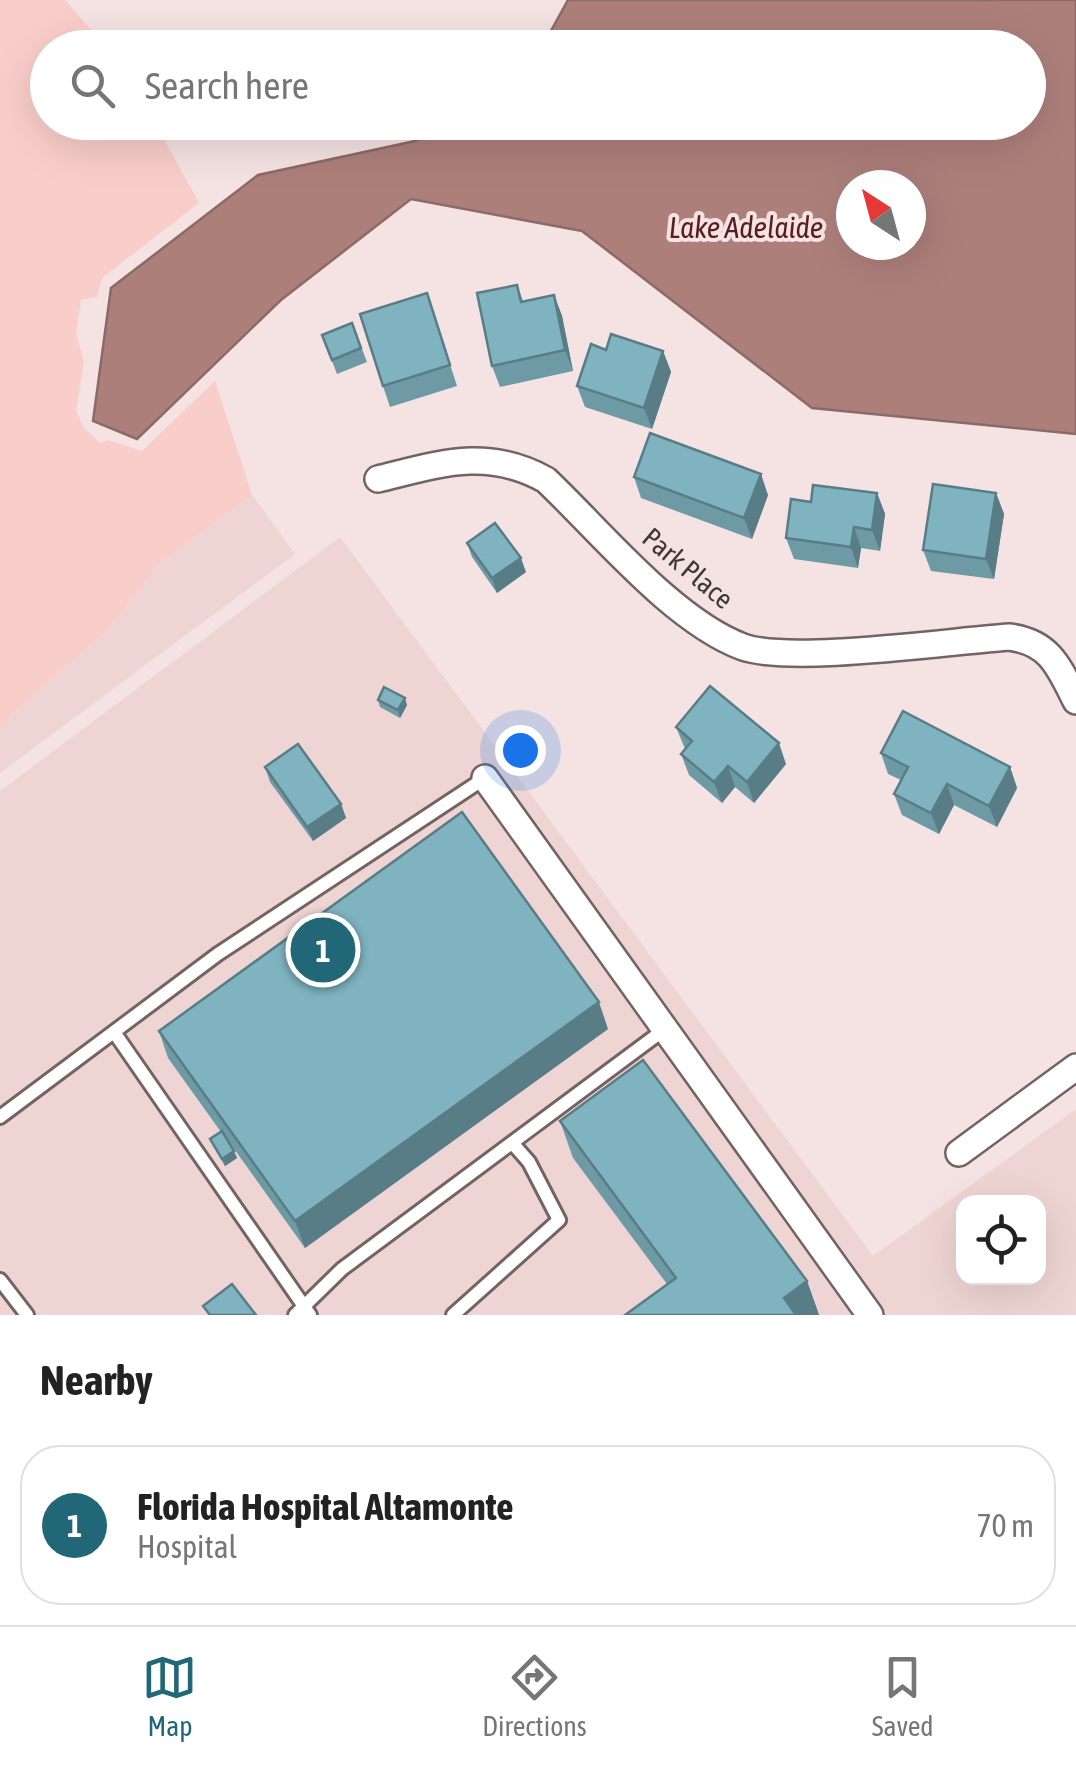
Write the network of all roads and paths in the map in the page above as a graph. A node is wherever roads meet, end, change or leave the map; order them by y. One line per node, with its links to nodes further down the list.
1 (378, 479): 2 (street, Park Place)
2 (1074, 692)
3 (485, 778): 4 (street); 5 (lane)
4 (665, 1028): 8 (lane); 12 (street)
5 (114, 1032): 7 (lane); 11 (lane)
6 (1076, 1066): 9 (street)
7 (0, 1117)
8 (514, 1145): 11 (lane); 14 (lane)
9 (960, 1153)
10 (0, 1280): 13 (lane)
11 (303, 1312)
12 (868, 1314)
13 (27, 1315)
14 (453, 1315)

